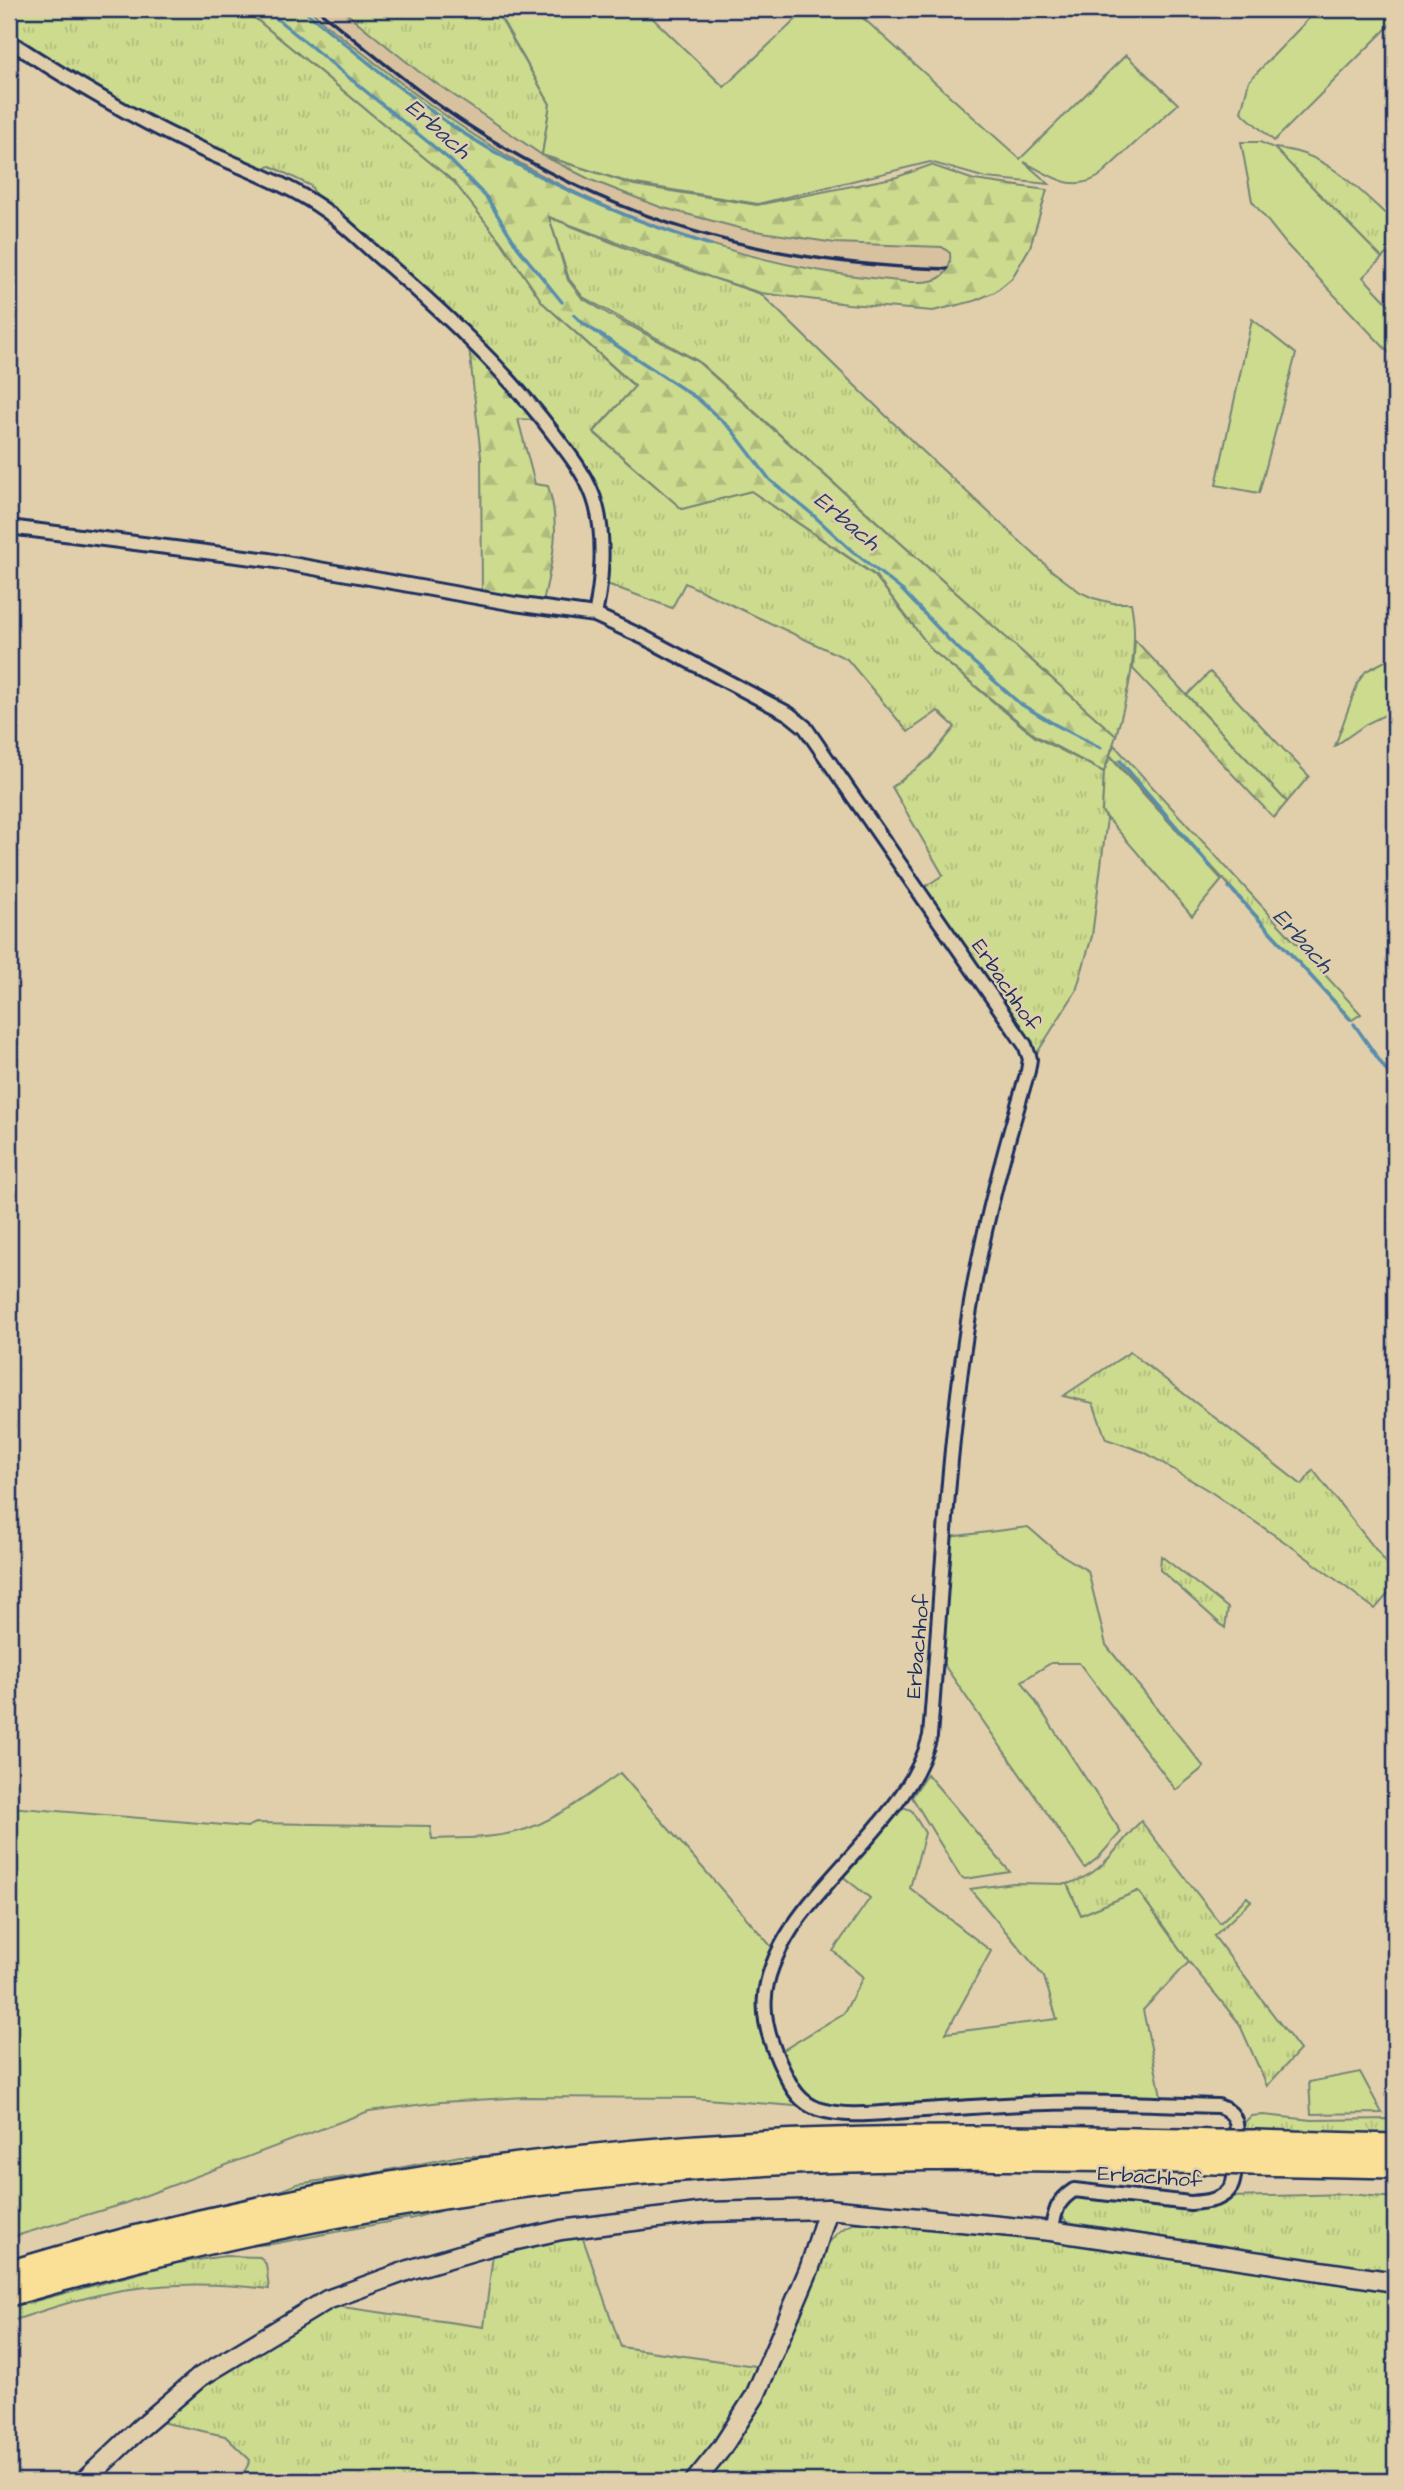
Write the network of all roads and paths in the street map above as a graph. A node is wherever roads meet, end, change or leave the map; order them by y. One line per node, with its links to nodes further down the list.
1 (9, 41): 3 (street)
2 (9, 527): 3 (street)
3 (595, 615): 9 (street, Erbachhof)
4 (1395, 2146): 6 (highway)
5 (1215, 2152): 6 (highway, bridge); 10 (highway); 12 (highway)
6 (1254, 2152): 7 (highway)
7 (1395, 2166)
8 (828, 2209): 9 (street); 13 (street); 14 (street)
9 (1051, 2231): 11 (street)
10 (9, 2273)
11 (1395, 2282)
12 (9, 2294)
13 (83, 2481)
14 (695, 2481)

